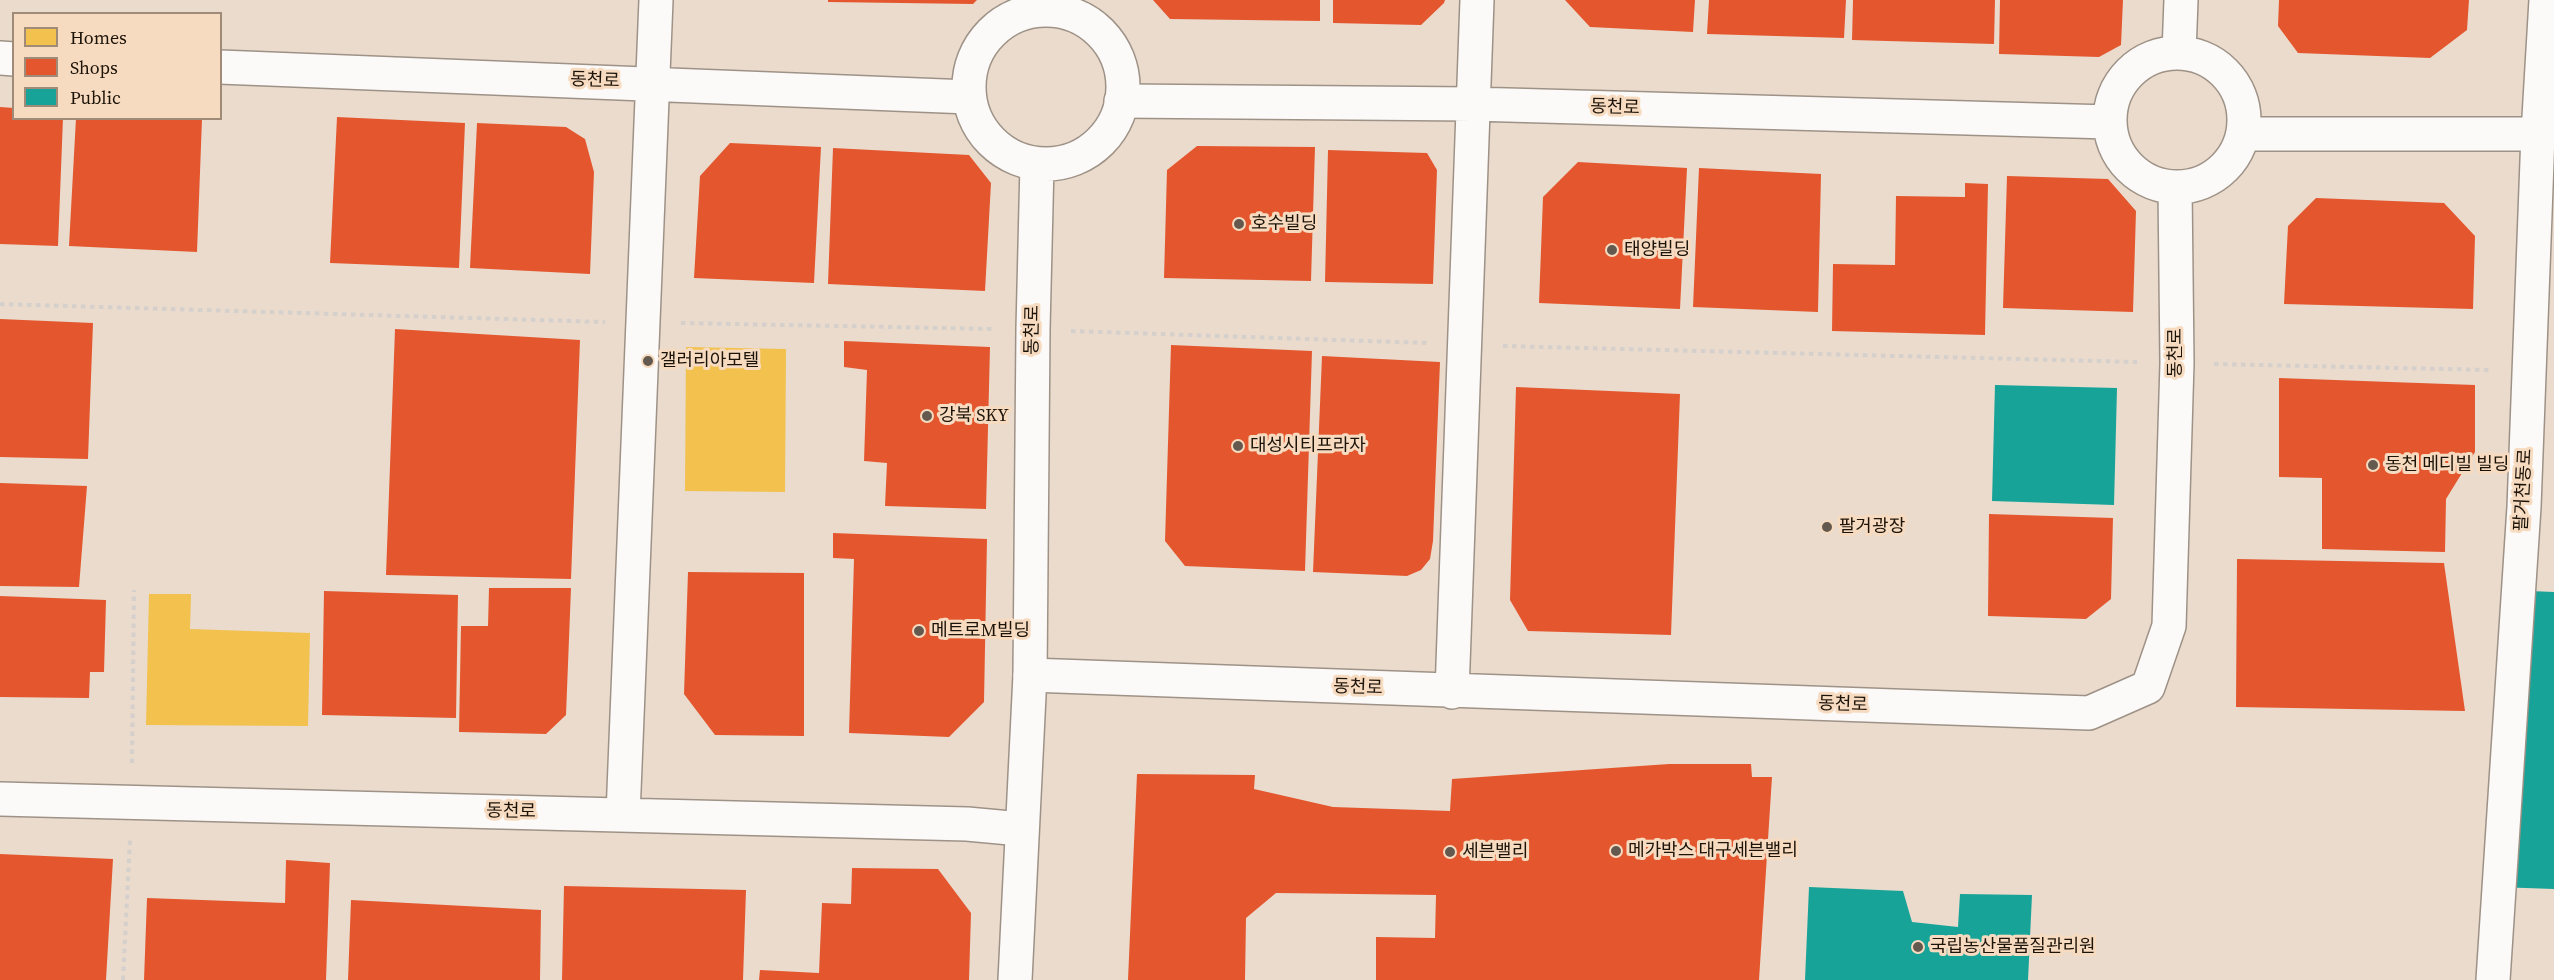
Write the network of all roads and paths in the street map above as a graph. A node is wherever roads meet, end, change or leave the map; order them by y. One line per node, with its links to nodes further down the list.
1 (656, 0): 8 (street)
2 (1477, 0): 11 (street)
3 (2181, 0): 6 (street)
4 (2546, 0): 14 (street, 팔거천동로)
5 (1043, 5): 9 (street); 10 (street)
6 (2179, 53): 12 (street); 13 (street)
7 (222, 67): 8 (street, 동천로)
8 (653, 83): 9 (street, 동천로); 18 (street)
9 (969, 97): 15 (street)
10 (1121, 101): 11 (street, 동천로); 15 (street)
11 (1472, 104): 12 (street, 동천로); 20 (street)
12 (2109, 122): 16 (street)
13 (2244, 134): 14 (street); 16 (street)
14 (2538, 134): 22 (street, 팔거천동로)
15 (1037, 164): 19 (street, 동천로)
16 (2175, 188): 21 (street, 동천로)
17 (0, 304): 18 (path)
18 (643, 323): 19 (path); 28 (street)
19 (1033, 329): 20 (path); 24 (street, 동천로)
20 (1464, 345): 21 (path); 25 (street)
21 (2177, 363): 22 (path); 25 (street, 동천로)
22 (2529, 371): 32 (street, 팔거천동로)
23 (134, 590): 27 (path)
24 (1030, 675): 25 (street, 동천로); 29 (street, 동천로)
25 (1452, 692)
26 (0, 799): 27 (street, 동천로)
27 (132, 802): 28 (street, 동천로); 30 (path)
28 (623, 814): 29 (street, 동천로)
29 (1022, 829): 31 (street, 동천로)
30 (123, 980)
31 (1015, 980)
32 (2493, 980)

